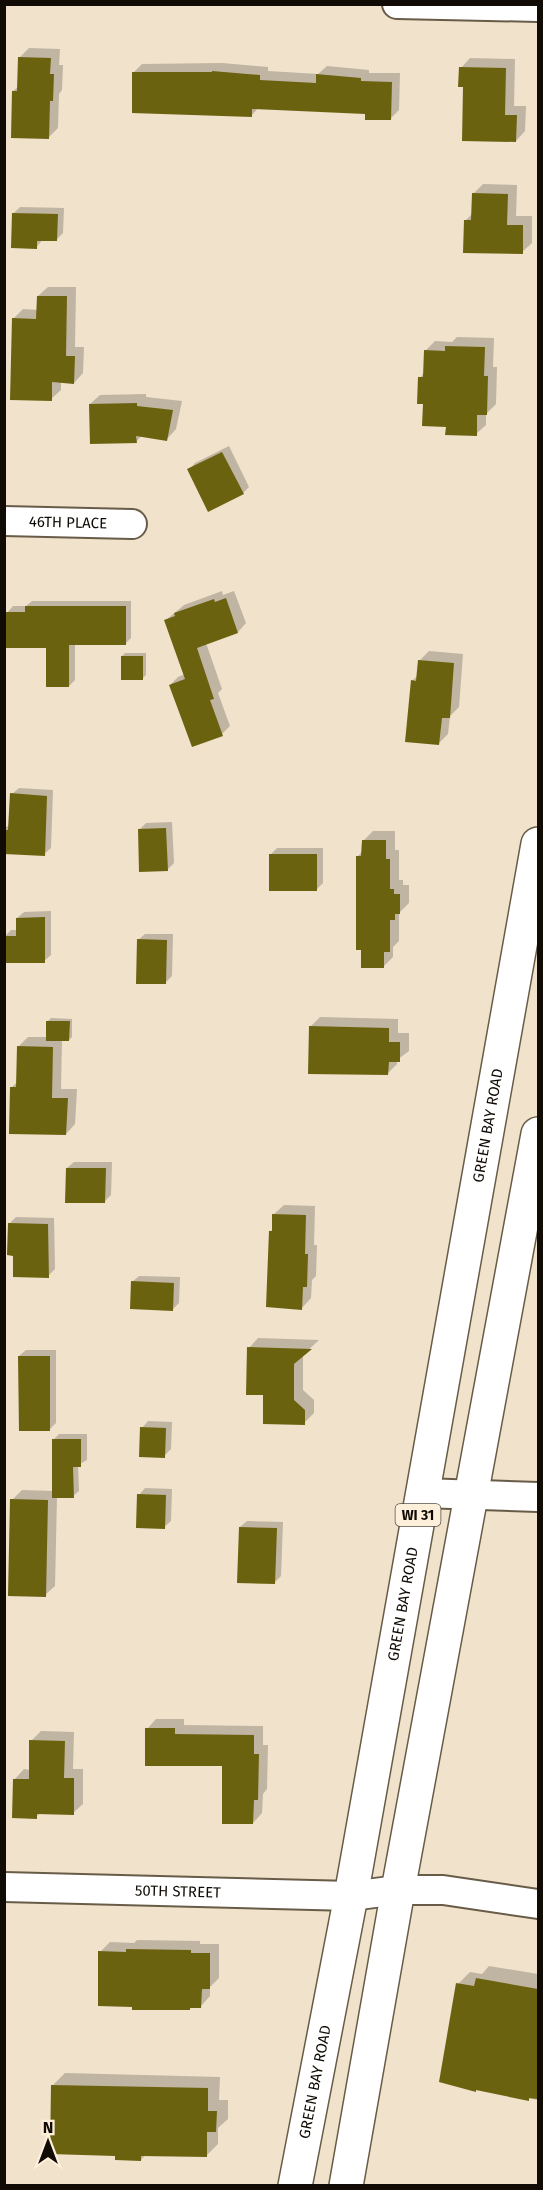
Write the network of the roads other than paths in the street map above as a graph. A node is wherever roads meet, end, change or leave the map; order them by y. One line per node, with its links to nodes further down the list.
1 (397, 4): 2 (street)
2 (538, 7)
3 (4, 520): 4 (street, 46TH PLACE)
4 (132, 524)
5 (538, 844): 7 (main road, GREEN BAY ROAD / WI 31)
6 (538, 1134): 8 (main road)
7 (422, 1493): 8 (street); 12 (main road, GREEN BAY ROAD / WI 31)
8 (470, 1495): 9 (street); 11 (main road)
9 (538, 1497)
10 (4, 1887): 12 (street, 50TH STREET)
11 (398, 1890): 12 (street, 50TH STREET); 13 (street, 50TH STREET); 15 (main road)
12 (351, 1896): 14 (main road, GREEN BAY ROAD / WI 31)
13 (538, 1904)
14 (295, 2186)
15 (346, 2186)

